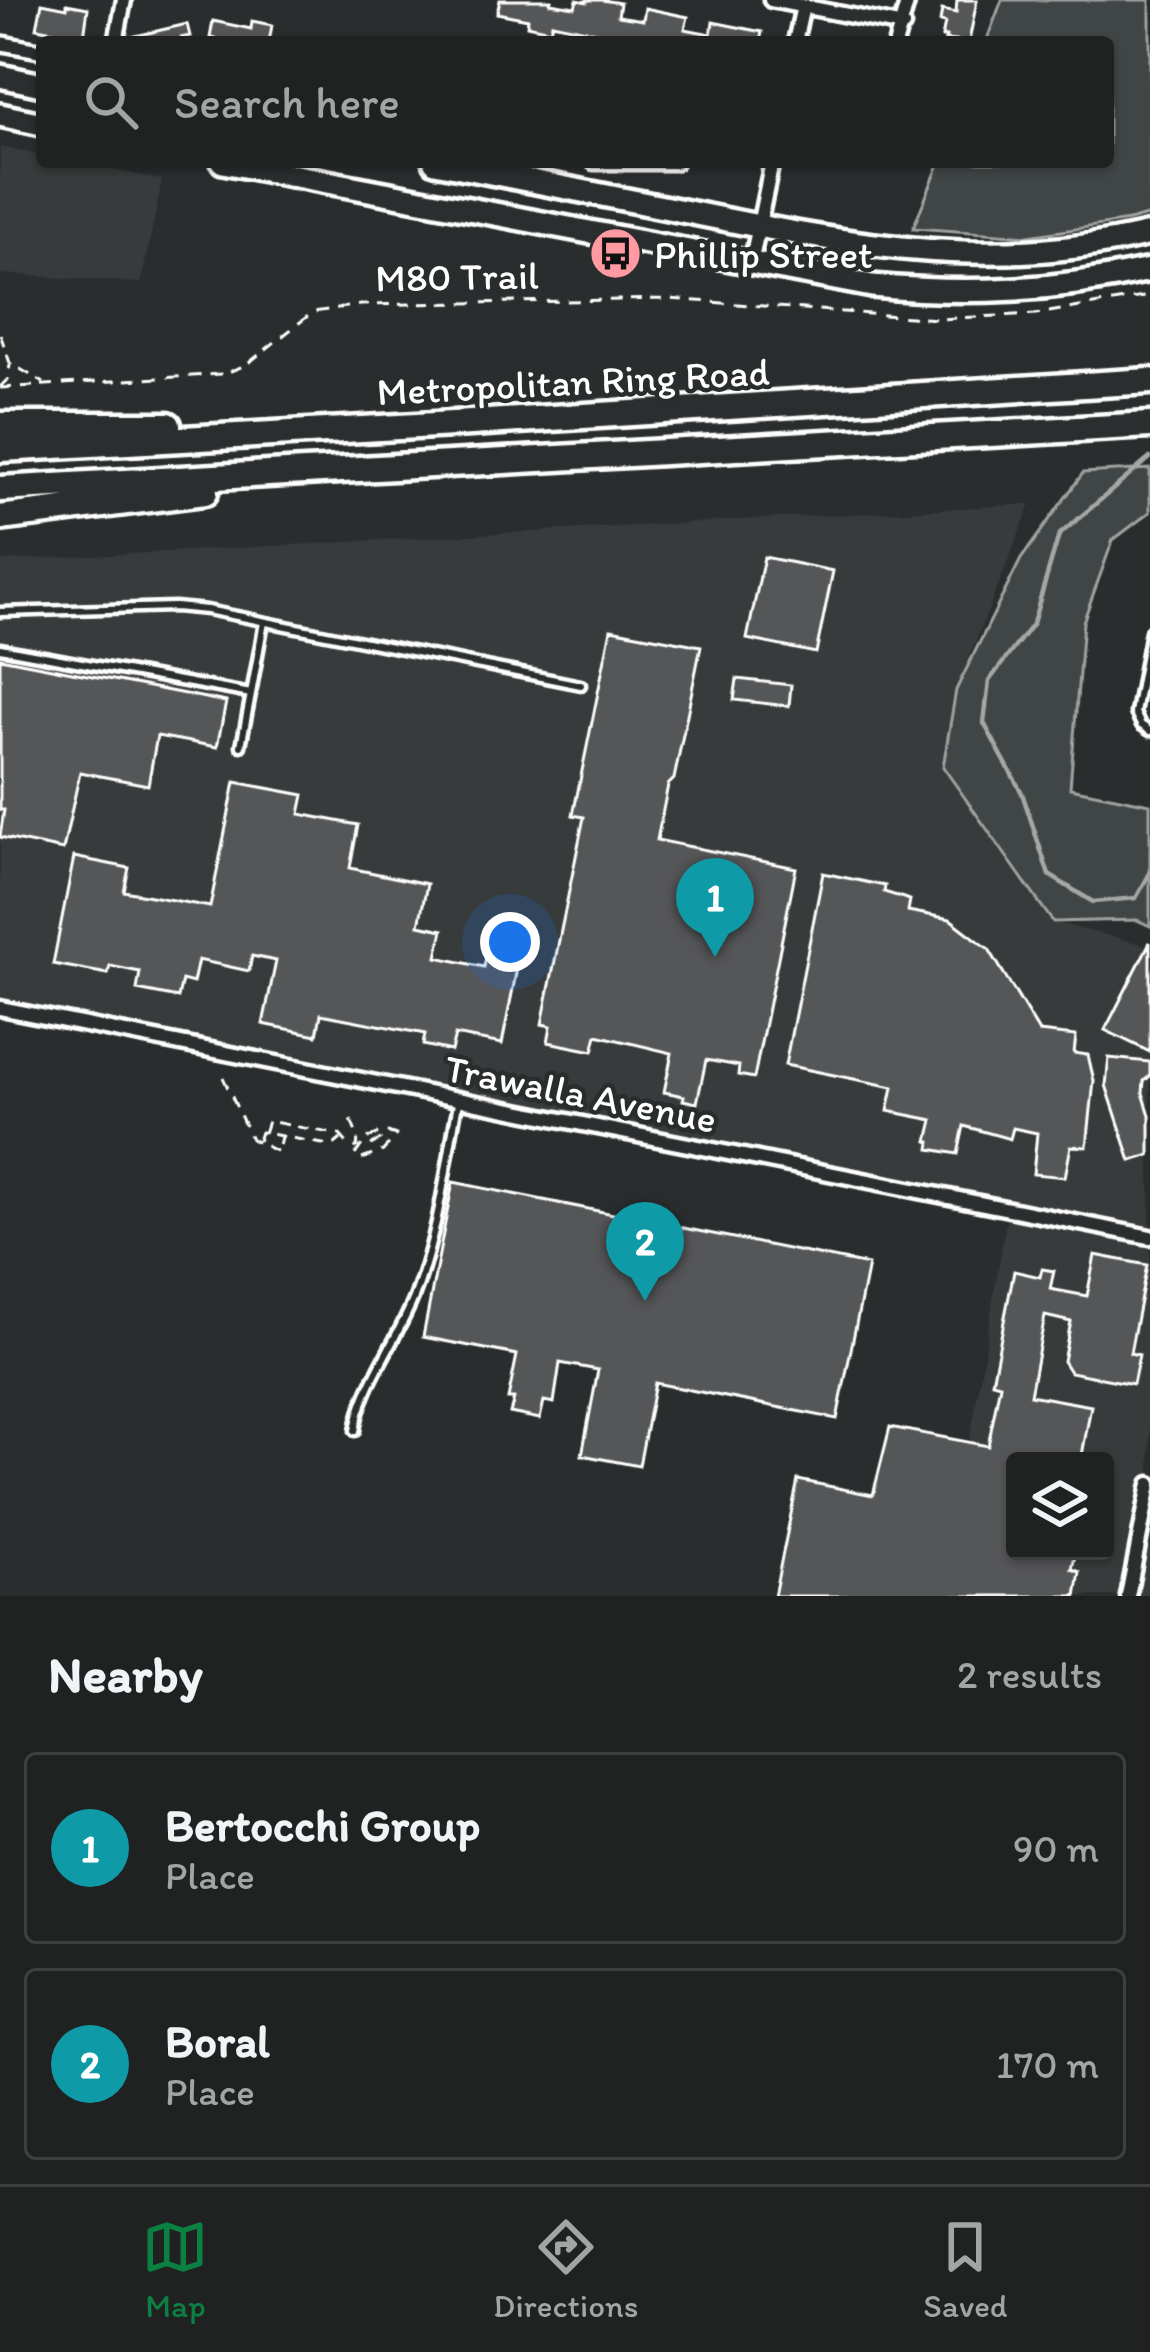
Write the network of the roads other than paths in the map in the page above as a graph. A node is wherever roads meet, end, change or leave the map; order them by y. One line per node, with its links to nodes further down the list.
1 (124, 0): 6 (street)
2 (771, 0): 4 (street)
3 (908, 0): 5 (street)
4 (802, 6): 5 (street); 7 (street)
5 (903, 26): 8 (street)
6 (117, 36)
7 (796, 36)
8 (899, 36)
9 (0, 43): 10 (street)
10 (36, 50)
11 (0, 76): 12 (main road)
12 (36, 84)
13 (0, 116): 14 (main road)
14 (36, 123)
15 (254, 168): 20 (main road)
16 (465, 168): 18 (main road)
17 (771, 168): 18 (street)
18 (759, 227): 19 (main road); 20 (street)
19 (1150, 234)
20 (751, 264): 21 (main road)
21 (1150, 270)
22 (1150, 381): 23 (highway, Metropolitan Ring Road)
23 (470, 423): 24 (highway); 26 (highway, Metropolitan Ring Road)
24 (0, 425)
25 (1150, 425): 27 (highway, Metropolitan Ring Road)
26 (0, 449)
27 (422, 465): 28 (highway, Metropolitan Ring Road); 29 (highway)
28 (0, 489)
29 (0, 518)
30 (0, 612): 31 (lane)
31 (264, 622): 34 (lane); 35 (lane)
32 (1150, 631): 36 (lane)
33 (0, 648): 35 (lane)
34 (581, 685)
35 (251, 694): 37 (lane)
36 (1150, 731)
37 (242, 746)
38 (0, 1008): 39 (street, Trawalla Avenue)
39 (459, 1099): 40 (street, Trawalla Avenue); 41 (lane)
40 (1150, 1237)
41 (356, 1431)
42 (1150, 1484): 43 (street)
43 (1128, 1596)

